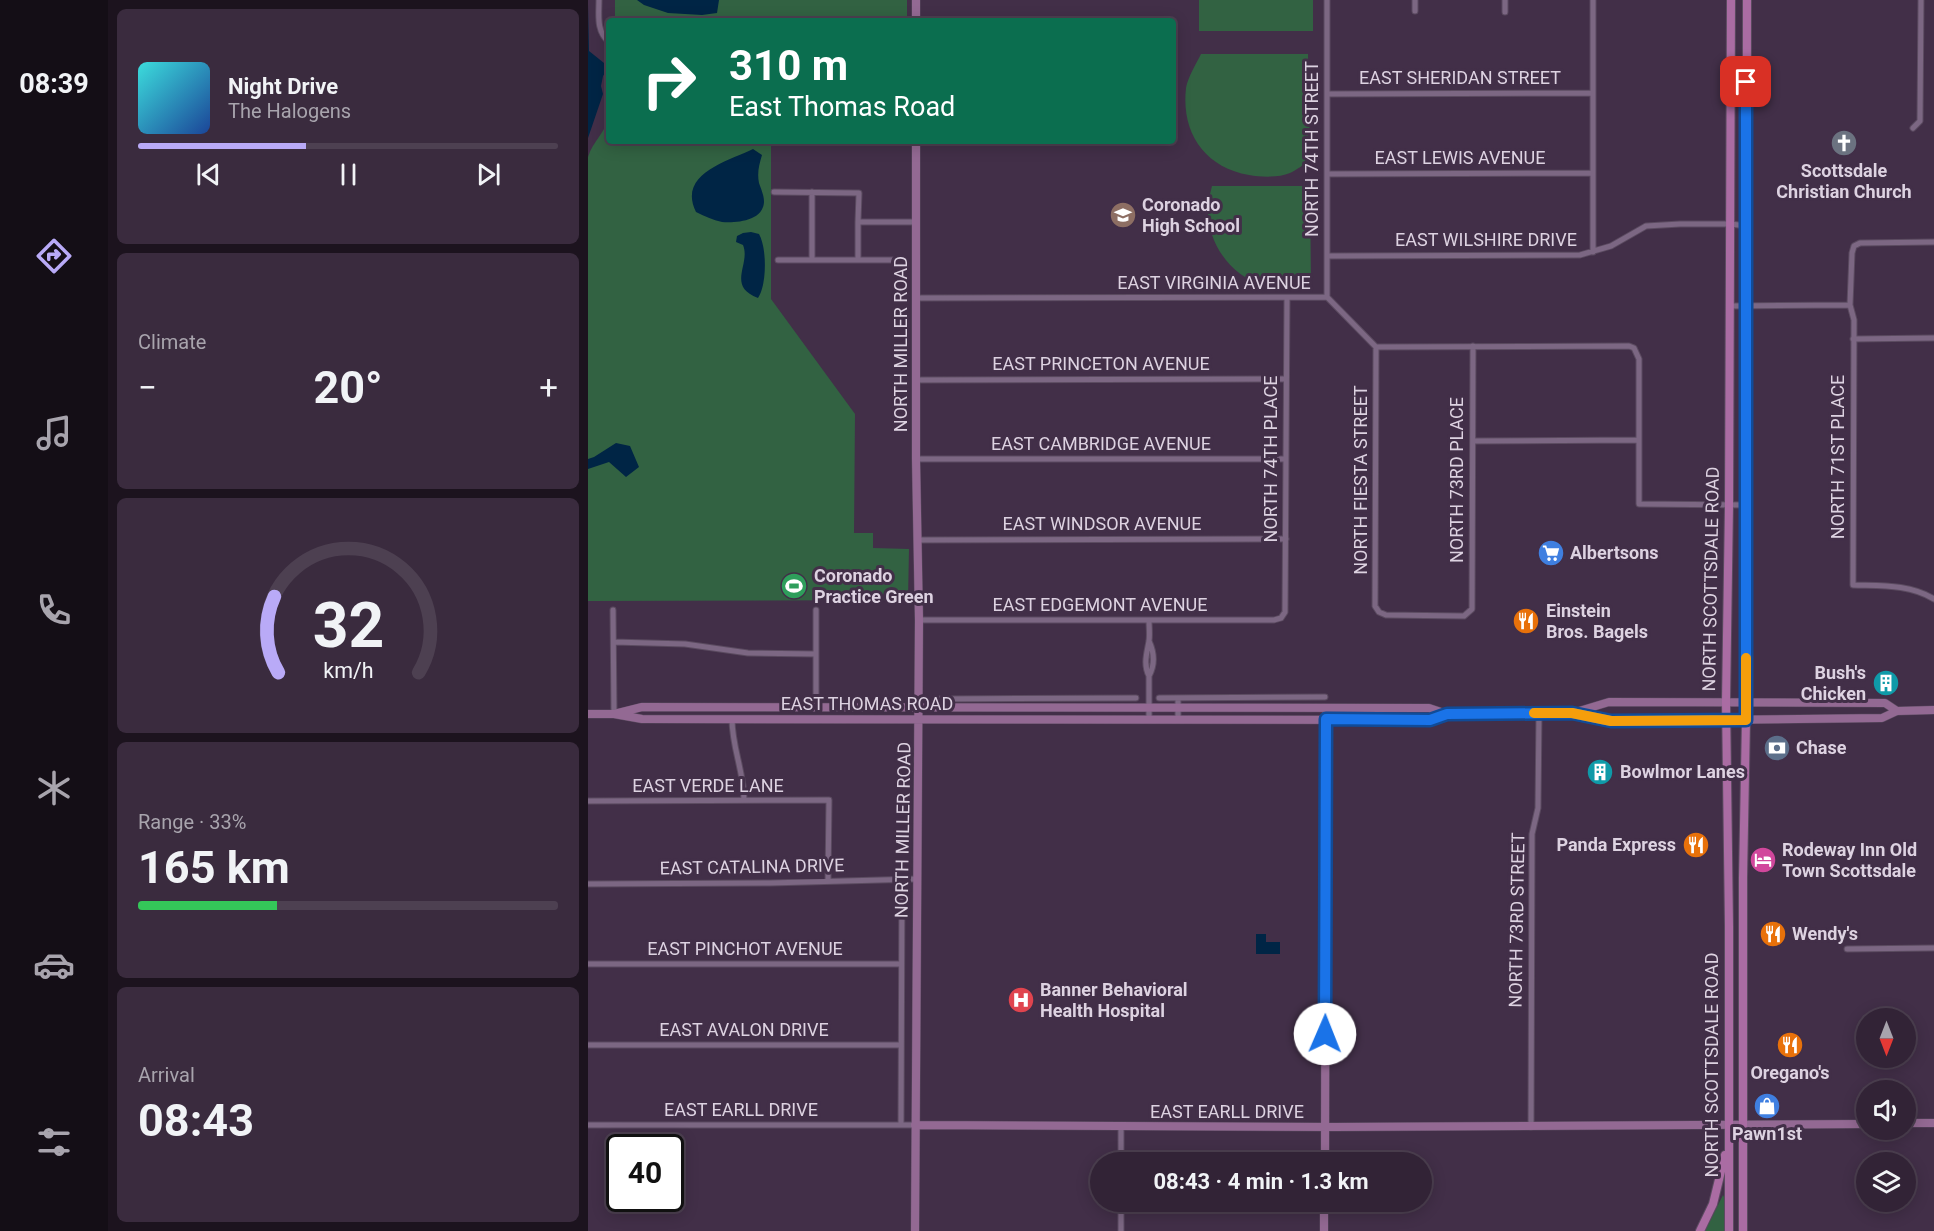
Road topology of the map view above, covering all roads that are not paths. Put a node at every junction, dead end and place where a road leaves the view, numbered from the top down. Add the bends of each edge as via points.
1 (599, 0) edge
2 (916, 0) edge
3 (1327, 0) edge
4 (1415, 0) edge
5 (1505, 0) edge
6 (1593, 0) edge
7 (1731, 0) edge
8 (1747, 0) edge
9 (1921, 0) edge
10 (1415, 11) dead end
11 (1505, 12) dead end
12 (916, 18) edge
13 (606, 38) edge
14 (1592, 93) junction
15 (1328, 94) junction
16 (1912, 128) dead end
17 (916, 144) edge
18 (1593, 173) junction
19 (1328, 174) junction
20 (774, 192) dead end
21 (812, 192) junction
22 (858, 222) junction
23 (916, 222) junction
24 (1731, 224) junction
25 (1746, 226) junction
26 (1934, 242) edge
27 (1593, 252) junction
28 (1327, 256) junction
29 (778, 260) dead end
30 (812, 260) junction
31 (858, 260) junction
32 (894, 260) dead end
33 (1327, 297) junction
34 (917, 298) junction
35 (1287, 298) junction
36 (1850, 305) junction
37 (1730, 306) junction
38 (1745, 306) junction
39 (1934, 338) edge
40 (1853, 339) junction
41 (1473, 346) junction
42 (1376, 347) junction
43 (1286, 379) junction
44 (916, 380) junction
45 (1638, 440) junction
46 (1473, 441) junction
47 (916, 459) junction
48 (1286, 459) junction
49 (1729, 505) junction
50 (1746, 505) junction
51 (1286, 539) junction
52 (918, 540) junction
53 (1728, 546) junction
54 (1745, 546) junction
55 (1934, 599) edge
56 (614, 610) dead end
57 (816, 610) dead end
58 (1469, 613) joint
59 (1281, 618) joint
60 (919, 620) junction
61 (1149, 620) junction
62 (614, 642) junction
63 (816, 654) junction
64 (1273, 697) junction
65 (1325, 697) dead end
66 (1121, 698) junction
67 (1136, 698) dead end
68 (1159, 698) dead end
69 (1178, 698) junction
70 (938, 699) dead end
71 (985, 699) junction
72 (1726, 702) junction
73 (1746, 702) junction
74 (1178, 707) junction
75 (816, 708) junction
76 (985, 708) junction
77 (1121, 708) junction
78 (1149, 708) junction
79 (1273, 708) junction
80 (1326, 708) junction
81 (919, 709) junction
82 (1934, 710) edge
83 (1897, 711) junction
84 (1539, 713) junction
85 (1572, 713) junction
86 (588, 714) edge
87 (614, 714) junction
88 (1447, 714) junction
89 (732, 719) junction
90 (919, 719) junction
91 (1121, 719) junction
92 (1149, 719) junction
93 (1178, 719) junction
94 (1326, 719) junction
95 (1727, 720) junction
96 (1746, 720) junction
97 (744, 800) junction
98 (588, 801) edge
99 (902, 879) junction
100 (917, 879) junction
101 (828, 880) junction
102 (588, 884) edge
103 (1934, 948) edge
104 (1847, 949) dead end
105 (588, 964) edge
106 (901, 964) junction
107 (588, 1044) edge
108 (900, 1045) junction
109 (1934, 1123) edge
110 (1856, 1124) edge
111 (1916, 1124) edge
112 (588, 1125) edge
113 (901, 1125) junction
114 (915, 1125) junction
115 (1728, 1126) junction
116 (1743, 1126) junction
117 (1121, 1127) junction
118 (1325, 1127) junction
119 (1531, 1127) junction
120 (1728, 1139) junction
121 (1121, 1152) edge
122 (1325, 1152) edge
123 (1121, 1212) edge
124 (1324, 1212) edge
125 (915, 1231) edge
126 (1121, 1231) edge
127 (1324, 1231) edge
128 (1700, 1231) edge
129 (1729, 1231) edge
130 (1743, 1231) edge

1 - 13 street via 600,30
2 - 12 street
3 - 15 street, NORTH 74TH STREET
4 - 10 street
5 - 11 street
6 - 14 street
7 - 24 main road, NORTH SCOTTSDALE ROAD
8 - 25 main road, NORTH SCOTTSDALE ROAD
9 - 16 street via 1920,121
14 - 15 street, EAST SHERIDAN STREET
14 - 18 street
15 - 19 street, NORTH 74TH STREET
17 - 23 street, NORTH MILLER ROAD
18 - 19 street, EAST LEWIS AVENUE
18 - 27 street
19 - 28 street, NORTH 74TH STREET
20 - 21 street
21 - 22 street via 859,193
21 - 30 street
22 - 23 street
22 - 31 street
23 - 34 street, NORTH MILLER ROAD
24 - 25 street, EAST WILSHIRE DRIVE
24 - 27 street, EAST WILSHIRE DRIVE via 1646,226
24 - 37 main road, NORTH SCOTTSDALE ROAD
25 - 38 main road, NORTH SCOTTSDALE ROAD
26 - 36 street, NORTH 71ST PLACE via 1854,246
27 - 28 street, EAST WILSHIRE DRIVE
28 - 33 street, NORTH 74TH STREET
29 - 30 street
30 - 31 street
31 - 32 street
33 - 35 street, EAST VIRGINIA AVENUE
33 - 42 street, EAST VIRGINIA AVENUE
34 - 35 street, EAST VIRGINIA AVENUE
34 - 44 street, NORTH MILLER ROAD
35 - 43 street, NORTH 74TH PLACE
36 - 38 street
36 - 40 street, NORTH 71ST PLACE
37 - 38 street
37 - 49 main road, NORTH SCOTTSDALE ROAD
38 - 50 main road, NORTH SCOTTSDALE ROAD
39 - 40 street
40 - 55 street, NORTH 71ST PLACE via 1853,585 1908,588
41 - 42 street
41 - 45 street via 1634,348 1639,359
41 - 46 street, NORTH 73RD PLACE
42 - 58 street, NORTH FIESTA STREET via 1376,606 1386,615
43 - 44 street, EAST PRINCETON AVENUE
43 - 48 street, NORTH 74TH PLACE
44 - 47 street, NORTH MILLER ROAD
45 - 46 street
45 - 49 street via 1640,504
46 - 58 street, NORTH 73RD PLACE
47 - 48 street, EAST CAMBRIDGE AVENUE
47 - 52 street, NORTH MILLER ROAD
48 - 51 street, NORTH 74TH PLACE
49 - 50 street
49 - 53 main road, NORTH SCOTTSDALE ROAD
50 - 54 main road, NORTH SCOTTSDALE ROAD
51 - 52 street, EAST WINDSOR AVENUE
51 - 59 street, NORTH 74TH PLACE via 1285,612
52 - 60 street, NORTH MILLER ROAD
53 - 54 main road
53 - 72 main road, NORTH SCOTTSDALE ROAD
54 - 73 main road, NORTH SCOTTSDALE ROAD
56 - 62 street
57 - 63 street
59 - 61 street, EAST EDGEMONT AVENUE
60 - 61 street, EAST EDGEMONT AVENUE
60 - 81 street, NORTH MILLER ROAD
61 - 78 street
62 - 63 street via 685,644 748,653
62 - 87 street
63 - 75 street
64 - 65 street
64 - 69 street
64 - 79 street
66 - 67 street, EAST THOMAS ROAD
66 - 71 street, EAST THOMAS ROAD
66 - 77 street
68 - 69 street
69 - 74 street
70 - 71 street, EAST THOMAS ROAD
71 - 76 street
72 - 73 street, EAST THOMAS ROAD
72 - 85 street, EAST THOMAS ROAD via 1610,702
72 - 95 main road, NORTH SCOTTSDALE ROAD
73 - 83 street, EAST THOMAS ROAD via 1885,703
73 - 96 main road, NORTH SCOTTSDALE ROAD
74 - 78 street, EAST THOMAS ROAD
74 - 79 street, EAST THOMAS ROAD
74 - 93 street
75 - 81 street, EAST THOMAS ROAD
75 - 87 street, EAST THOMAS ROAD via 642,707
76 - 77 street, EAST THOMAS ROAD
76 - 81 street, EAST THOMAS ROAD
77 - 78 street, EAST THOMAS ROAD
77 - 91 street
78 - 92 street
79 - 80 street, EAST THOMAS ROAD
80 - 88 street, EAST THOMAS ROAD via 1430,708
80 - 94 street
81 - 90 street, NORTH MILLER ROAD
82 - 83 street, EAST THOMAS ROAD
83 - 96 street, EAST THOMAS ROAD via 1882,718
84 - 85 street, EAST THOMAS ROAD
84 - 88 street, EAST THOMAS ROAD
84 - 119 street, NORTH 73RD STREET via 1538,808 1532,834
85 - 95 street, EAST THOMAS ROAD via 1611,721
86 - 87 street, EAST THOMAS ROAD
87 - 89 street, EAST THOMAS ROAD via 642,719
88 - 94 street, EAST THOMAS ROAD via 1430,720
89 - 90 street, EAST THOMAS ROAD
89 - 97 street
90 - 91 street, EAST THOMAS ROAD
90 - 100 street, NORTH MILLER ROAD
91 - 92 street, EAST THOMAS ROAD
92 - 93 street, EAST THOMAS ROAD
93 - 94 street, EAST THOMAS ROAD
94 - 118 street
95 - 96 street, EAST THOMAS ROAD
95 - 115 main road, NORTH SCOTTSDALE ROAD
96 - 116 main road, NORTH SCOTTSDALE ROAD
97 - 98 street, EAST VERDE LANE
97 - 101 street, EAST VERDE LANE via 829,800
99 - 100 street, EAST CATALINA DRIVE
99 - 101 street, EAST CATALINA DRIVE
99 - 106 street, NORTH MILLER ROAD
100 - 114 street, NORTH MILLER ROAD
101 - 102 street, EAST CATALINA DRIVE
103 - 104 street
105 - 106 street, EAST PINCHOT AVENUE
106 - 108 street, NORTH MILLER ROAD
107 - 108 street, EAST AVALON DRIVE
108 - 113 street, NORTH MILLER ROAD
109 - 111 street
110 - 116 street, EAST EARLL DRIVE
112 - 113 street, EAST EARLL DRIVE
113 - 114 street, EAST EARLL DRIVE
114 - 117 street, EAST EARLL DRIVE
114 - 125 street, NORTH MILLER ROAD
115 - 116 street, EAST EARLL DRIVE
115 - 119 street, EAST EARLL DRIVE
115 - 120 main road, NORTH SCOTTSDALE ROAD
116 - 130 main road, NORTH SCOTTSDALE ROAD
117 - 118 street, EAST EARLL DRIVE
117 - 121 street
118 - 119 street, EAST EARLL DRIVE
118 - 122 street
120 - 128 main road via 1717,1194
120 - 129 main road, NORTH SCOTTSDALE ROAD
123 - 126 street
124 - 127 street

